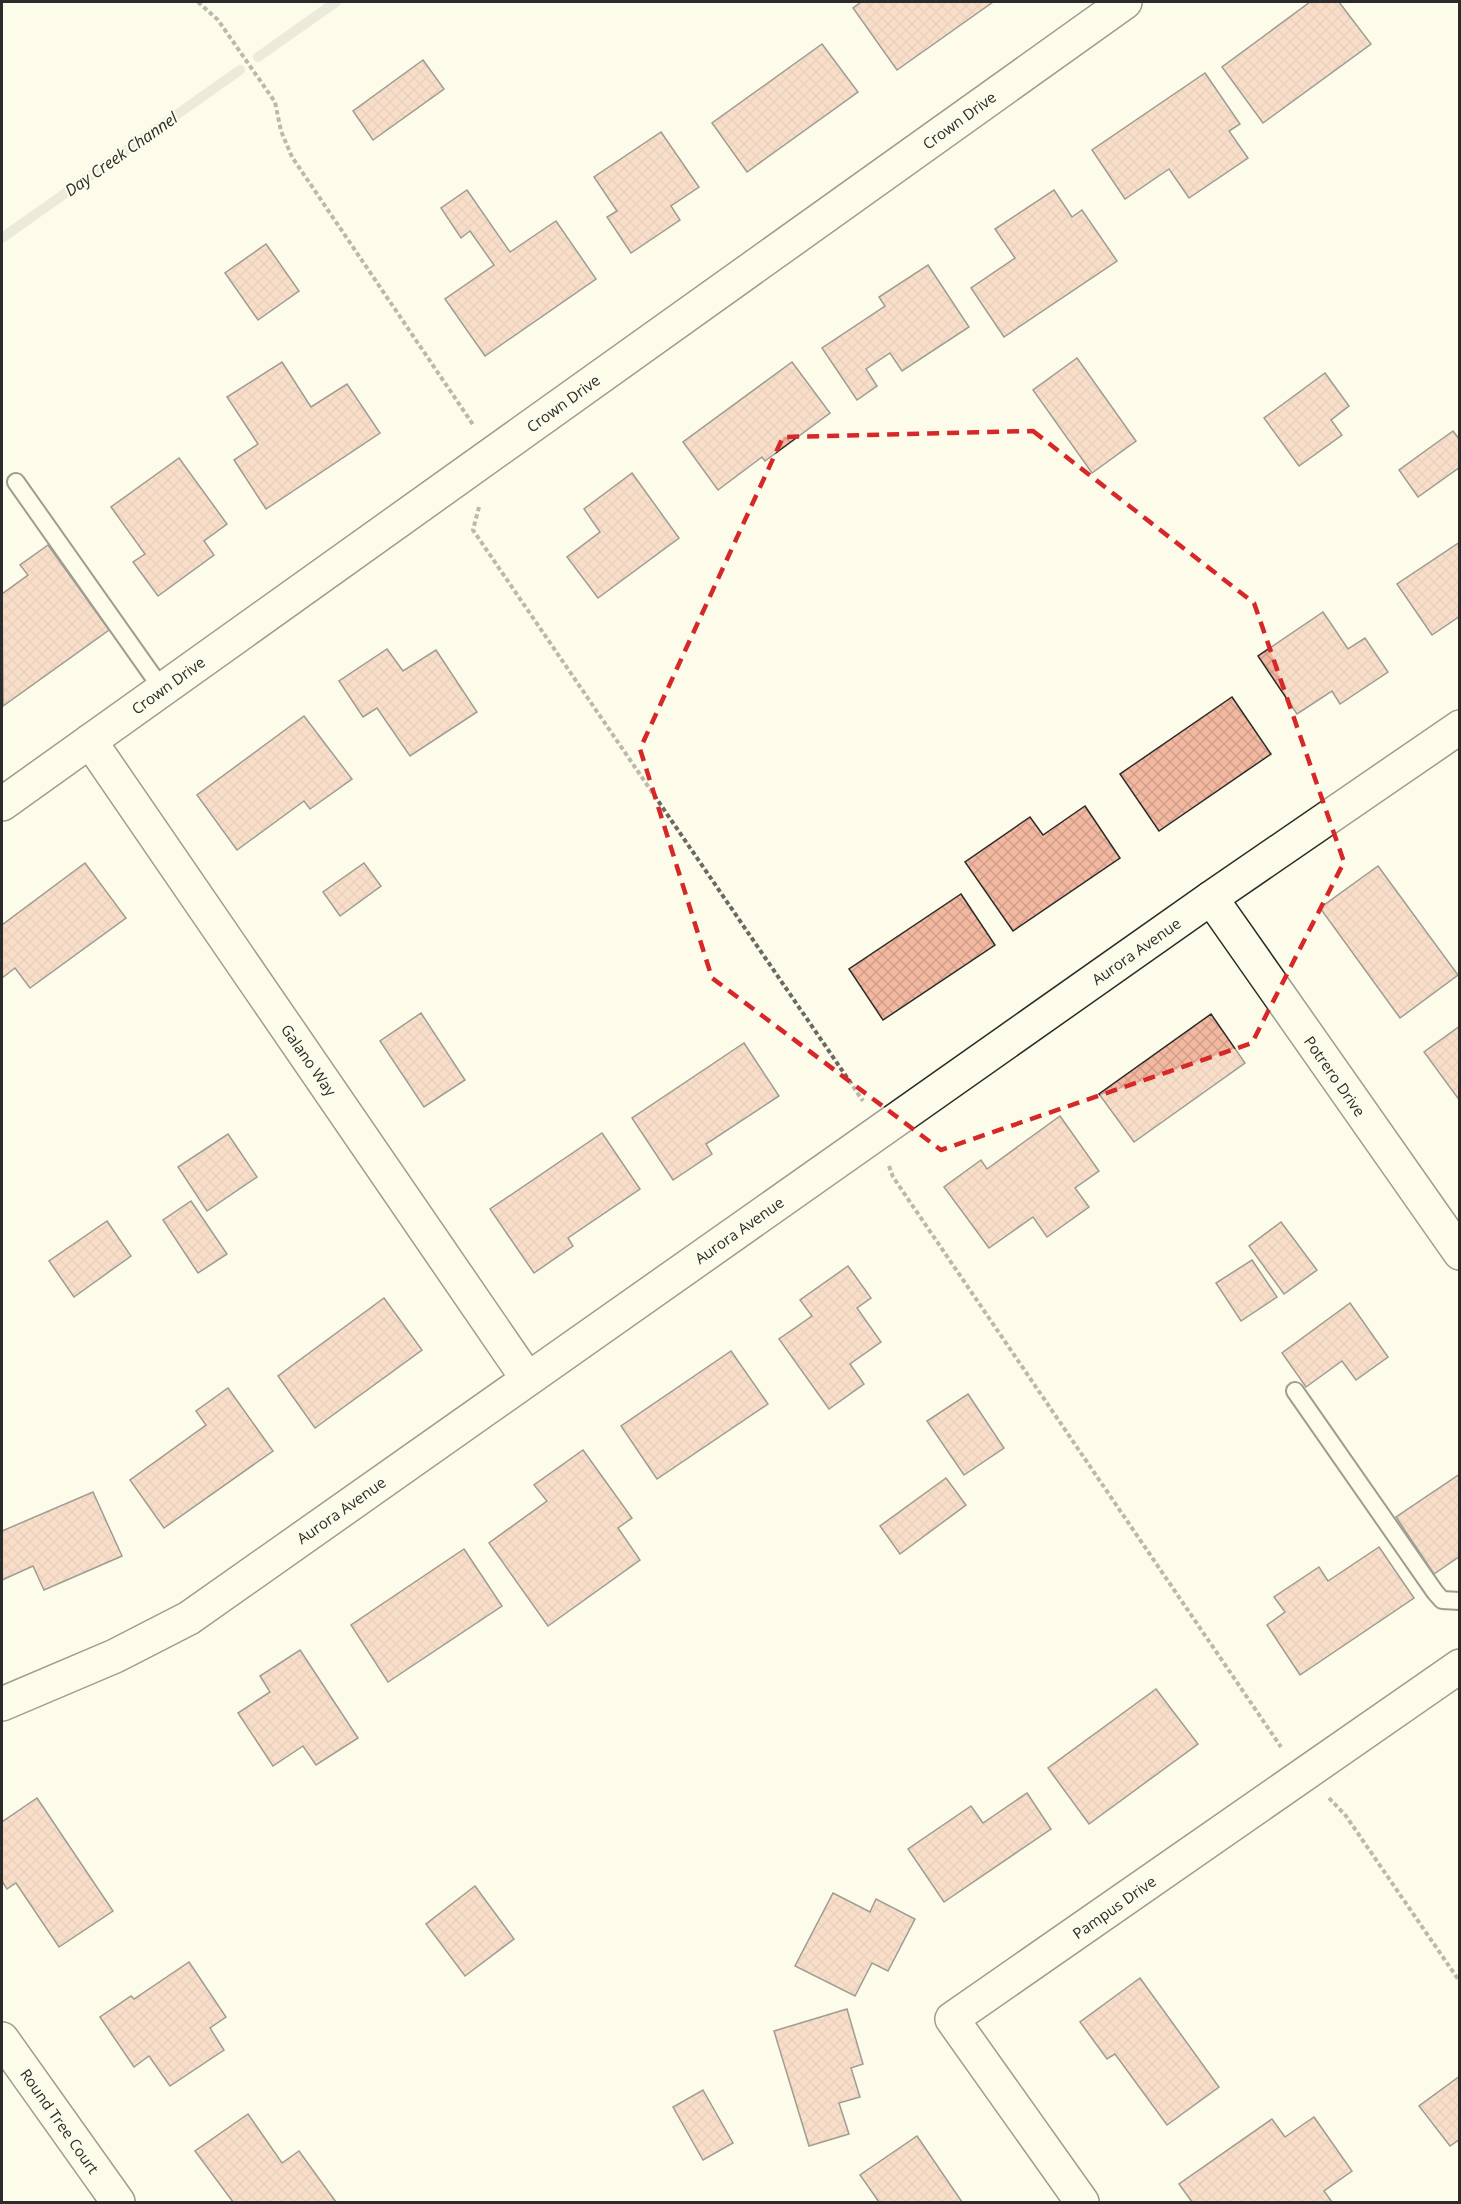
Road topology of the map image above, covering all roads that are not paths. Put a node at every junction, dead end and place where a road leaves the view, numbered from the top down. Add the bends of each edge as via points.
1 (1125, 2) edge
2 (16, 482) dead end
3 (162, 690) junction
4 (1460, 727) edge
5 (90, 741) junction
6 (2, 804) edge
7 (1211, 898) junction
8 (1460, 1253) edge
9 (527, 1378) junction
10 (1295, 1391) dead end
11 (1460, 1601) edge
12 (1460, 1666) edge
13 (2, 1704) edge
14 (2, 2038) edge
15 (118, 2202) edge
16 (1082, 2202) edge

1 - 3 street, Crown Drive
2 - 3 lane
3 - 5 street, Crown Drive
4 - 7 street, Aurora Avenue
5 - 6 street, Crown Drive
5 - 9 street, Galano Way
7 - 8 street, Potrero Drive
7 - 9 street, Aurora Avenue
9 - 13 street, Aurora Avenue via 189,1618 115,1656
10 - 11 lane via 1435,1592 1442,1600
12 - 16 street, Pampus Drive via 952,2019
14 - 15 street, Round Tree Court

